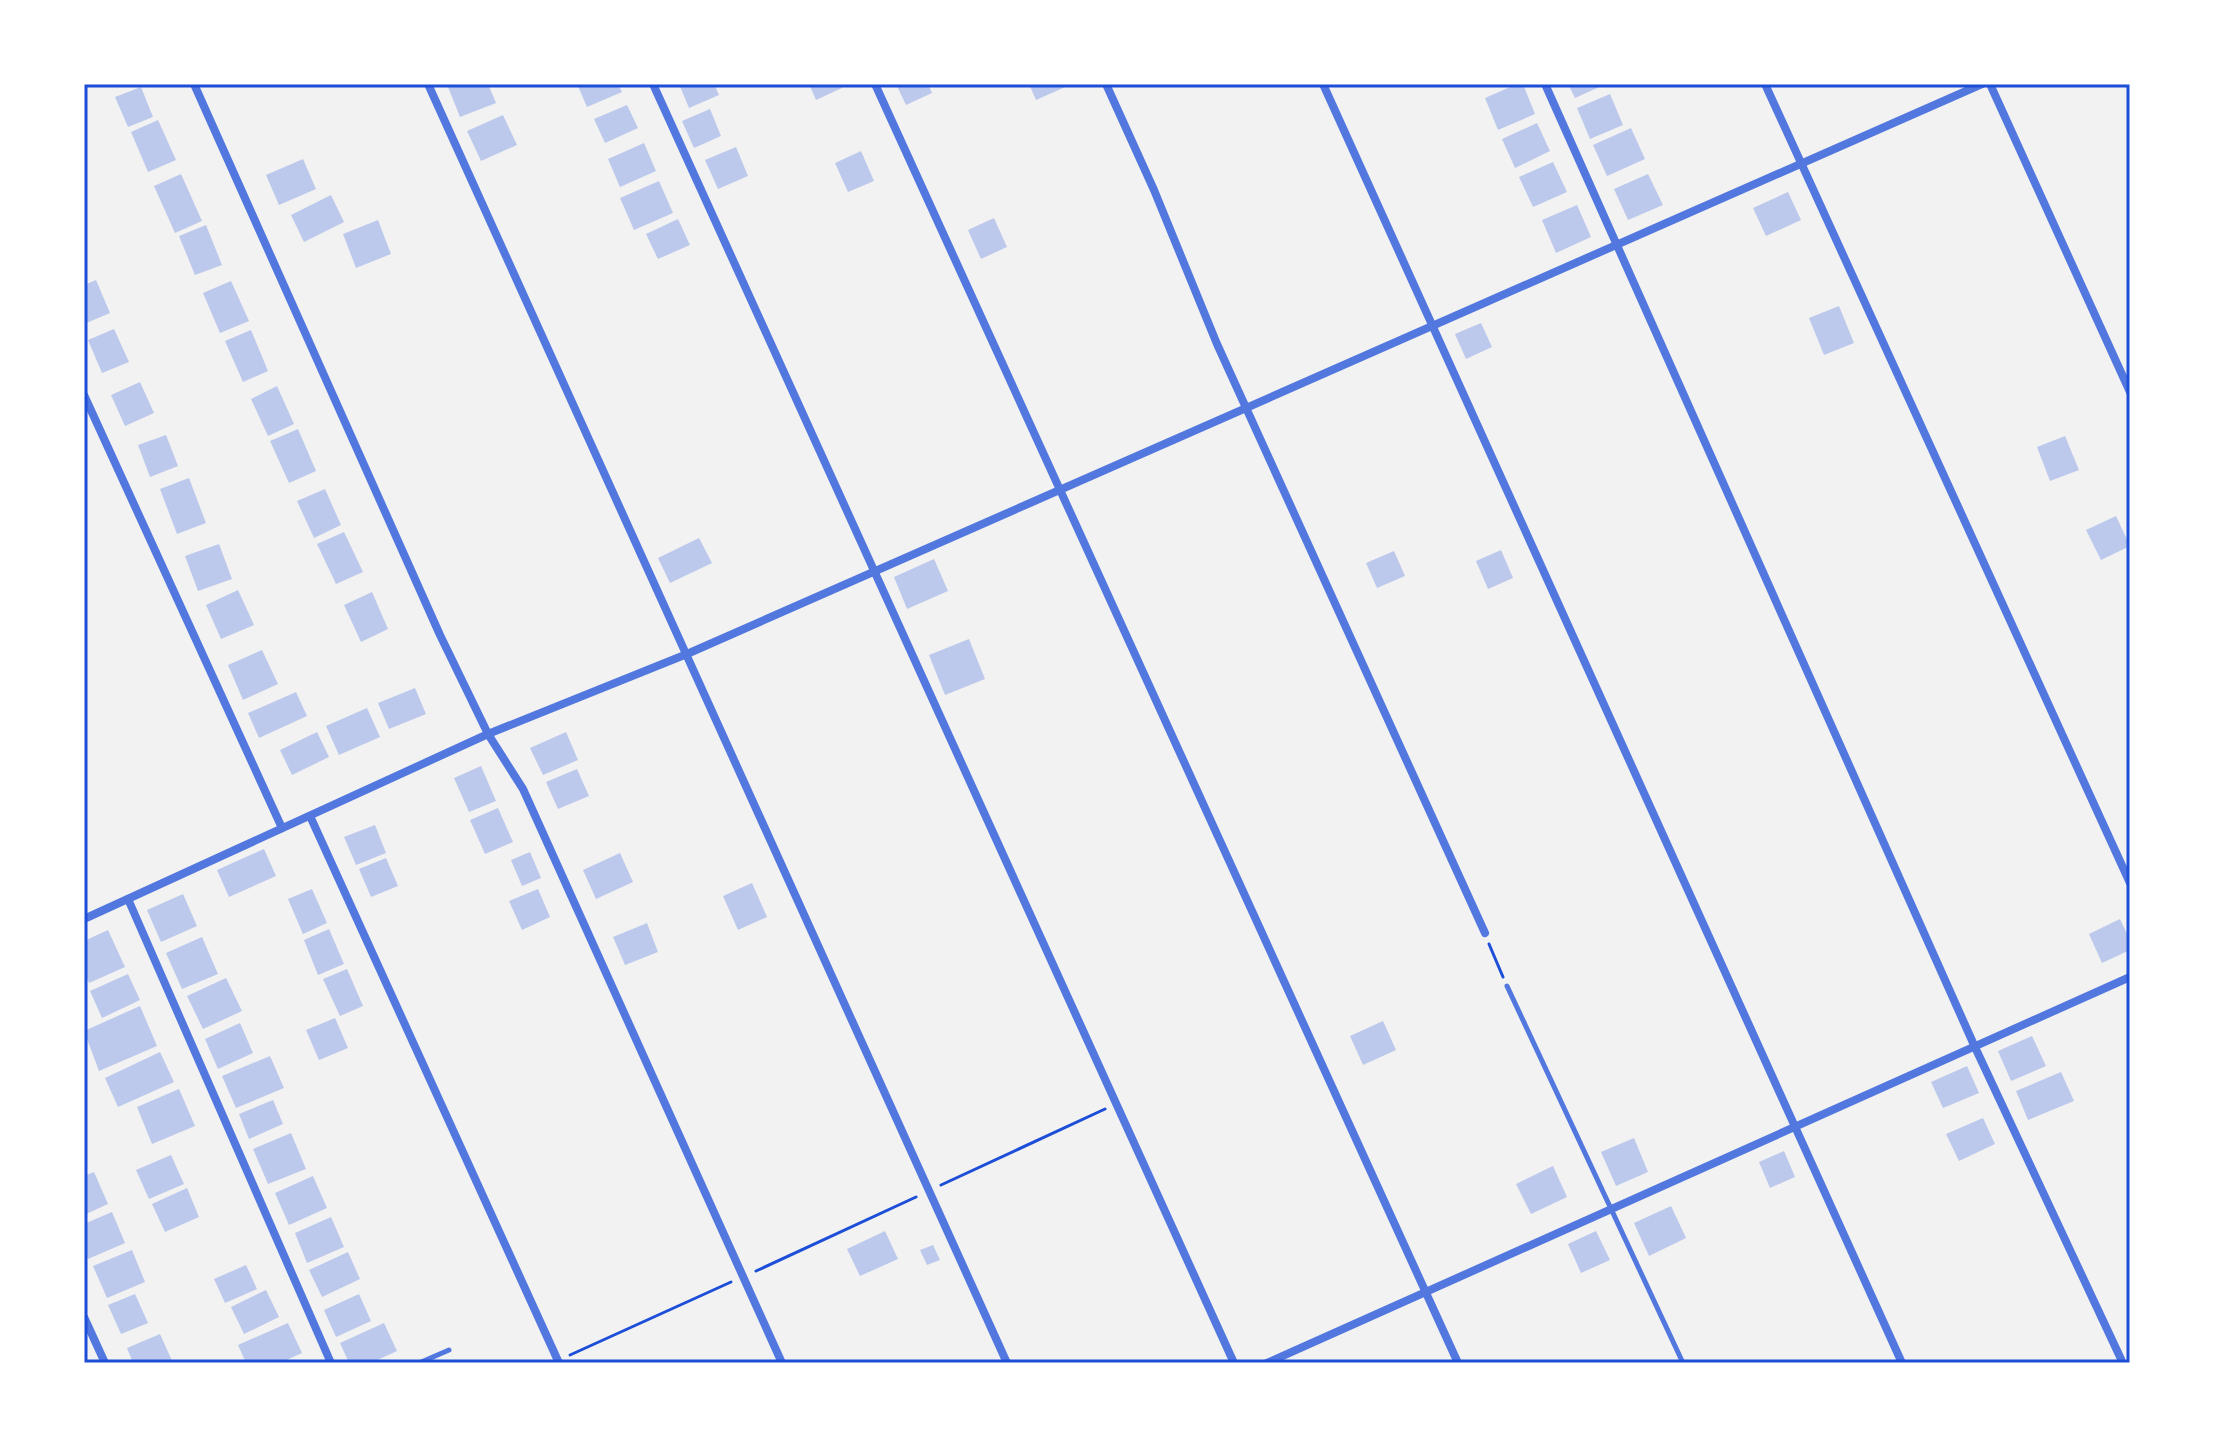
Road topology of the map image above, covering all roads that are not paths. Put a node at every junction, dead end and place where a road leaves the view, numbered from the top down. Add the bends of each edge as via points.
1 (194, 84) edge
2 (428, 84) edge
3 (653, 84) edge
4 (875, 84) edge
5 (1106, 84) edge
6 (1323, 84) edge
7 (1545, 84) edge
8 (1765, 84) edge
9 (1982, 84) edge
10 (1990, 84) edge
11 (1800, 163) junction
12 (1617, 243) junction
13 (1431, 328) junction
14 (2130, 392) edge
15 (84, 395) edge
16 (1246, 408) junction
17 (1057, 490) junction
18 (871, 570) junction
19 (687, 654) junction
20 (488, 734) junction
21 (310, 816) junction
22 (282, 828) junction
23 (2130, 883) edge
24 (128, 899) junction
25 (84, 919) edge
26 (1485, 933) road end
27 (2130, 977) edge
28 (1507, 986) road end
29 (1974, 1045) junction
30 (1796, 1125) junction
31 (1609, 1211) junction
32 (1425, 1293) junction
33 (84, 1317) edge
34 (449, 1350) dead end
35 (2121, 1359) dead end
36 (558, 1362) edge
37 (105, 1363) edge
38 (331, 1363) edge
39 (419, 1363) edge
40 (782, 1363) edge
41 (1007, 1363) edge
42 (1234, 1363) edge
43 (1267, 1363) edge
44 (1458, 1363) edge
45 (1683, 1363) edge
46 (1902, 1363) edge

1 - 20 street
2 - 19 street
3 - 18 street
4 - 17 street
5 - 16 street
6 - 13 street
7 - 12 street
8 - 11 street
9 - 11 street
10 - 14 street
11 - 12 street
11 - 23 street
12 - 13 street
12 - 29 street
13 - 16 street
13 - 30 street
15 - 22 street
16 - 17 street
16 - 26 street
17 - 18 street
17 - 32 street
18 - 19 street
18 - 42 street
19 - 20 street
19 - 41 street
20 - 21 street
20 - 40 street via 523,789
21 - 22 street
21 - 36 street
22 - 24 street
24 - 25 street
24 - 38 street
27 - 29 street
28 - 31 lane
29 - 30 street
29 - 35 street
30 - 31 street
30 - 46 street
31 - 32 street
31 - 45 lane
32 - 43 street
32 - 44 street
33 - 37 street
34 - 39 lane

